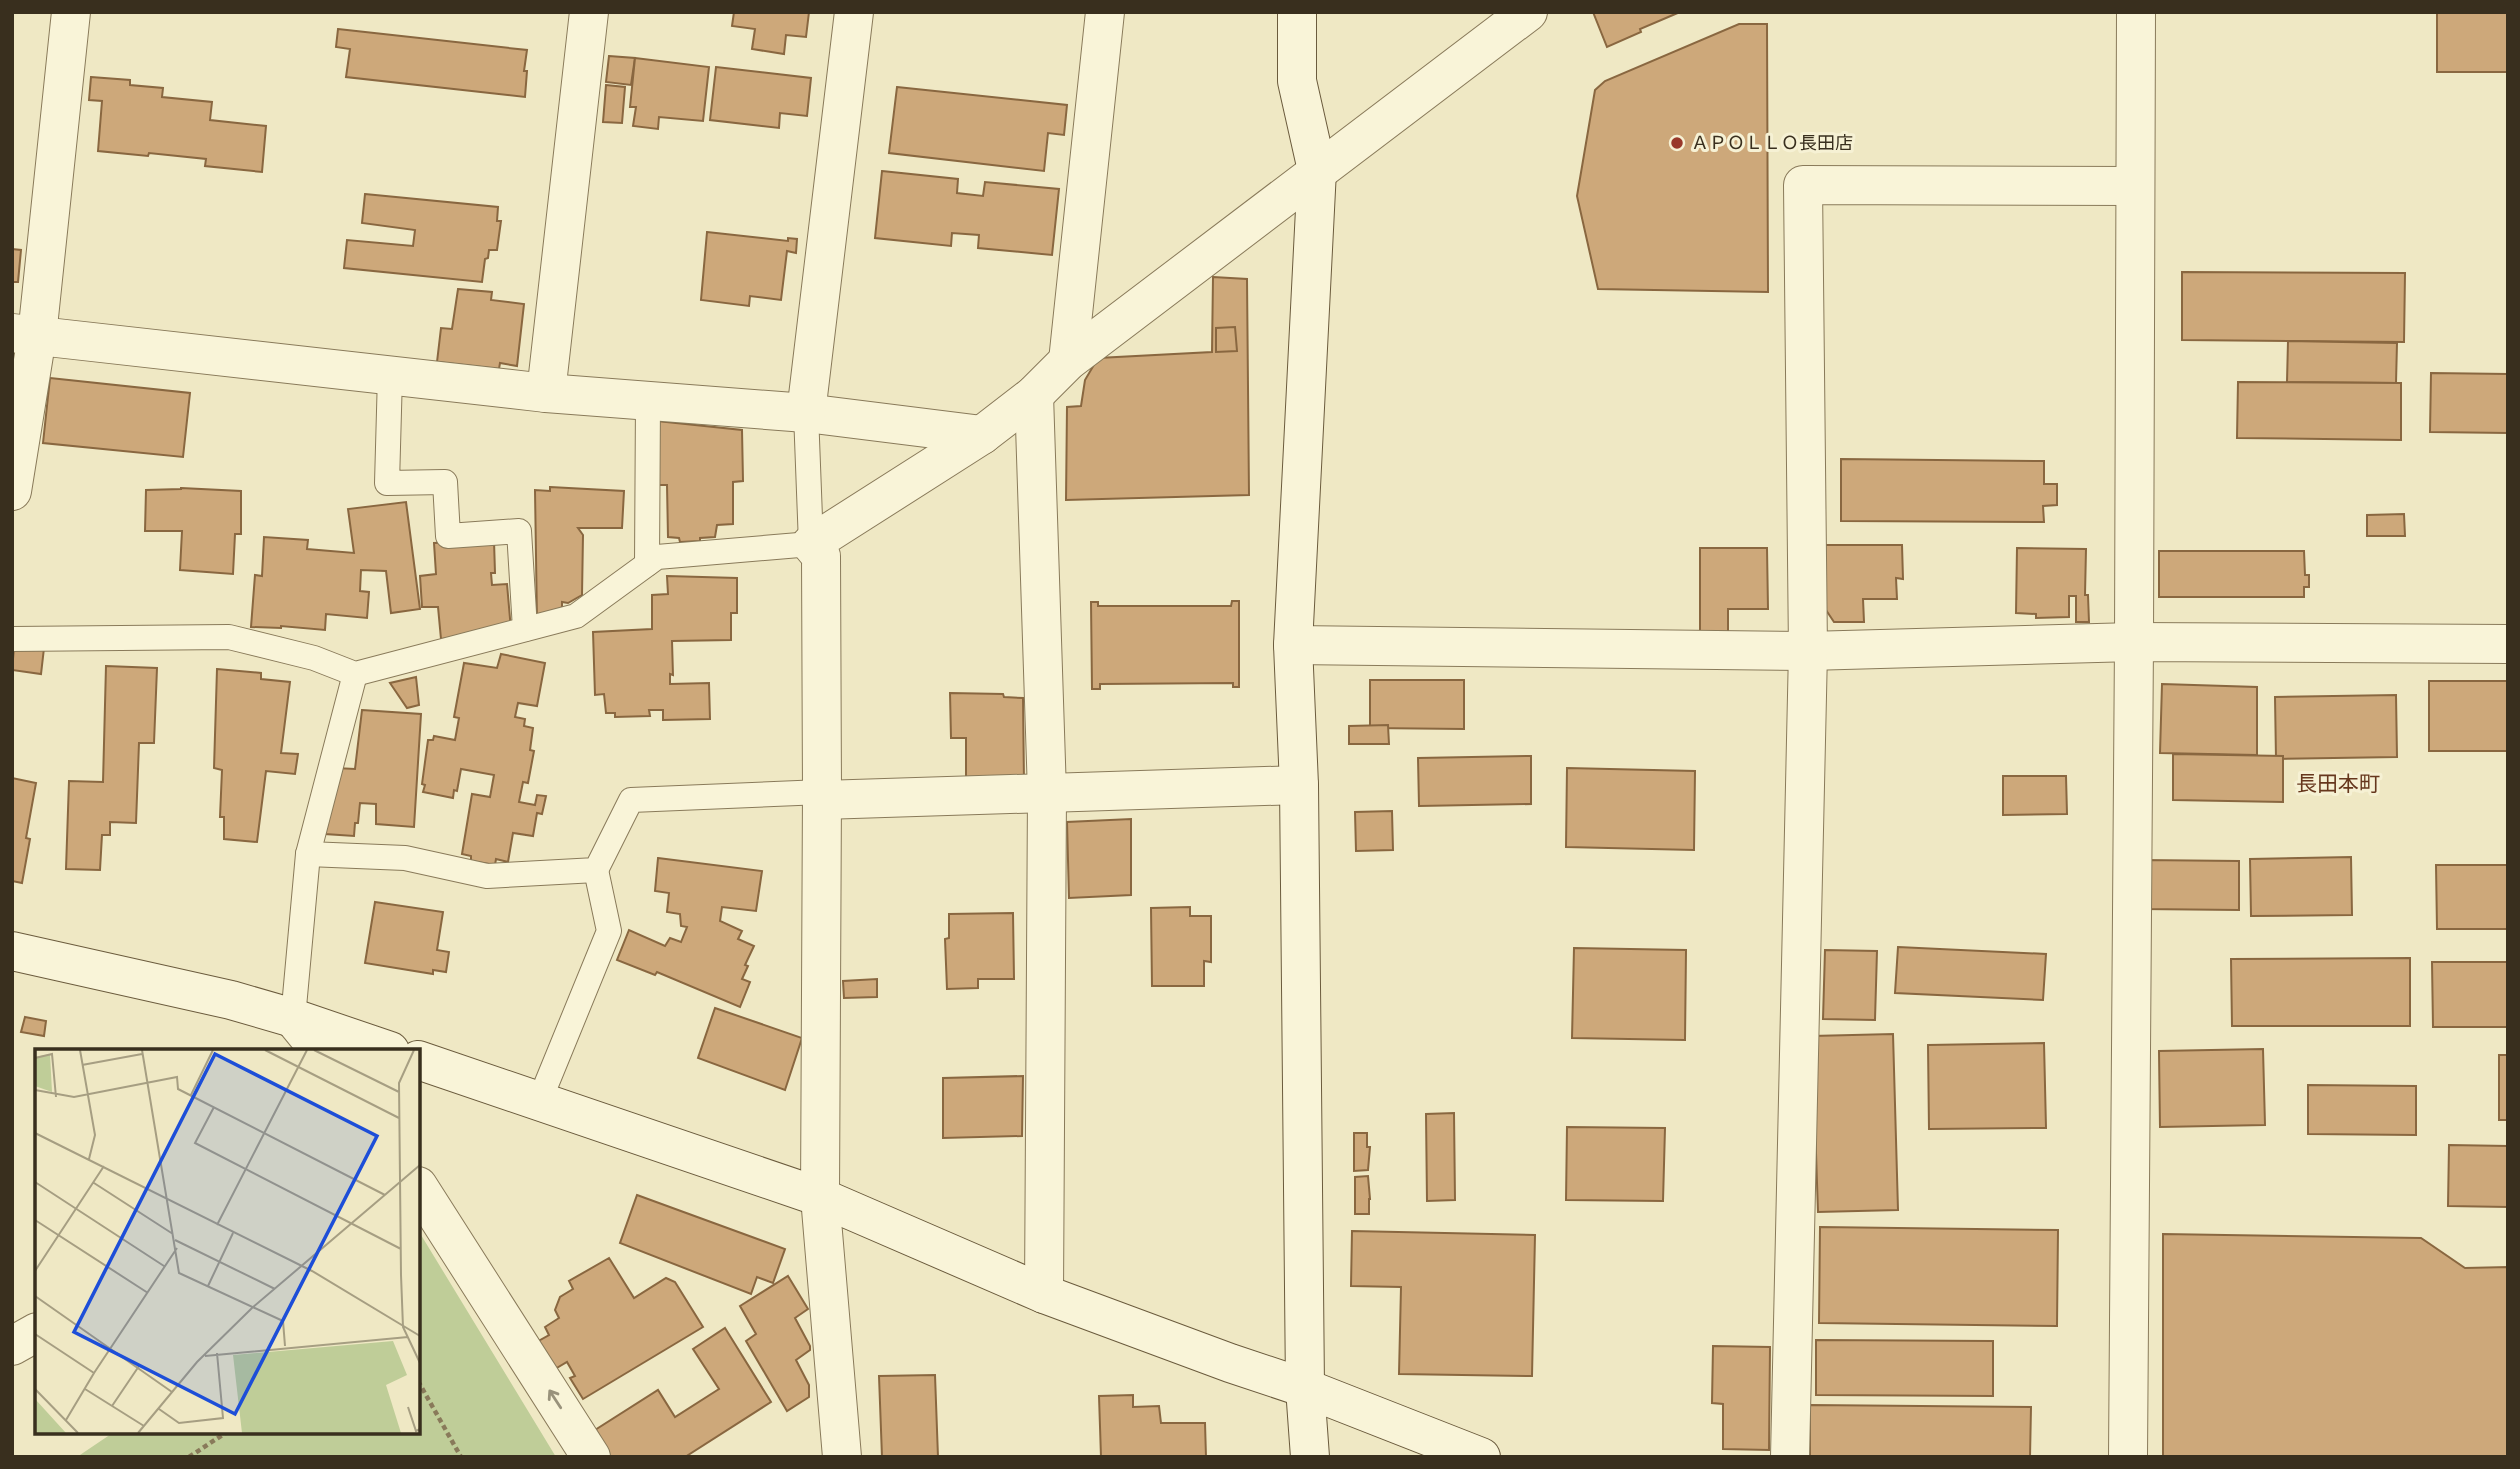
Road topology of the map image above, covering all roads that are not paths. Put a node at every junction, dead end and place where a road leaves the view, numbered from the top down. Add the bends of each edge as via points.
1 (71, 12) edge
2 (589, 12) edge
3 (854, 12) edge
4 (1105, 12) edge
5 (1297, 12) edge
6 (1528, 12) edge
7 (2136, 12) edge
8 (1317, 170) junction
9 (2135, 186) junction
10 (25, 334) edge
11 (1068, 361) junction
12 (390, 375) junction
13 (546, 393) junction
14 (1034, 395) junction
15 (648, 401) junction
16 (806, 413) junction
17 (982, 435) junction
18 (12, 491) edge
19 (811, 544) junction
20 (647, 565) junction
21 (525, 629) junction
22 (12, 639) edge
23 (2134, 642) junction
24 (2508, 643) edge
25 (1293, 645) junction
26 (1808, 651) junction
27 (355, 674) junction
28 (1299, 785) junction
29 (1047, 793) junction
30 (822, 796) junction
31 (308, 854) junction
32 (596, 870) junction
33 (12, 951) edge
34 (293, 1018) junction
35 (318, 1049) edge
36 (384, 1049) edge
37 (420, 1061) edge
38 (539, 1101) junction
39 (420, 1189) edge
40 (820, 1197) junction
41 (1044, 1294) junction
42 (35, 1333) edge
43 (12, 1346) edge
44 (1306, 1388) junction
45 (592, 1457) edge
46 (842, 1457) edge
47 (1310, 1457) edge
48 (1481, 1457) edge
49 (1790, 1457) edge
50 (2128, 1457) edge

1 - 10 street
2 - 13 street
3 - 16 street
4 - 11 street
5 - 8 street via 1297,81
6 - 8 street
7 - 9 street
8 - 11 street via 1272,209
8 - 25 street
9 - 23 street
9 - 26 street via 1803,185
10 - 12 street
10 - 18 street
11 - 14 street
12 - 13 street
12 - 21 lane via 387,483 445,482 448,536 519,531
13 - 15 street
14 - 17 street
14 - 29 street
15 - 16 street
15 - 20 lane
16 - 17 street
16 - 19 lane
17 - 19 street
19 - 20 lane via 657,557
19 - 30 street via 821,556
20 - 21 lane via 576,616
21 - 27 lane
22 - 27 lane via 229,637 314,658
23 - 24 street
23 - 26 street
23 - 50 street
25 - 26 street
25 - 28 street
26 - 49 street
27 - 31 lane
28 - 29 street
28 - 44 street
29 - 30 street
29 - 41 street
30 - 32 lane via 631,800
30 - 40 street
31 - 32 lane via 405,858 487,876
31 - 34 lane
32 - 38 lane via 609,931
33 - 34 street
34 - 35 street
34 - 36 street
37 - 38 street
38 - 40 street
45 -> 39 street
40 - 41 street
40 - 46 street
41 - 44 street
42 - 43 street
44 - 47 street
44 - 48 street

